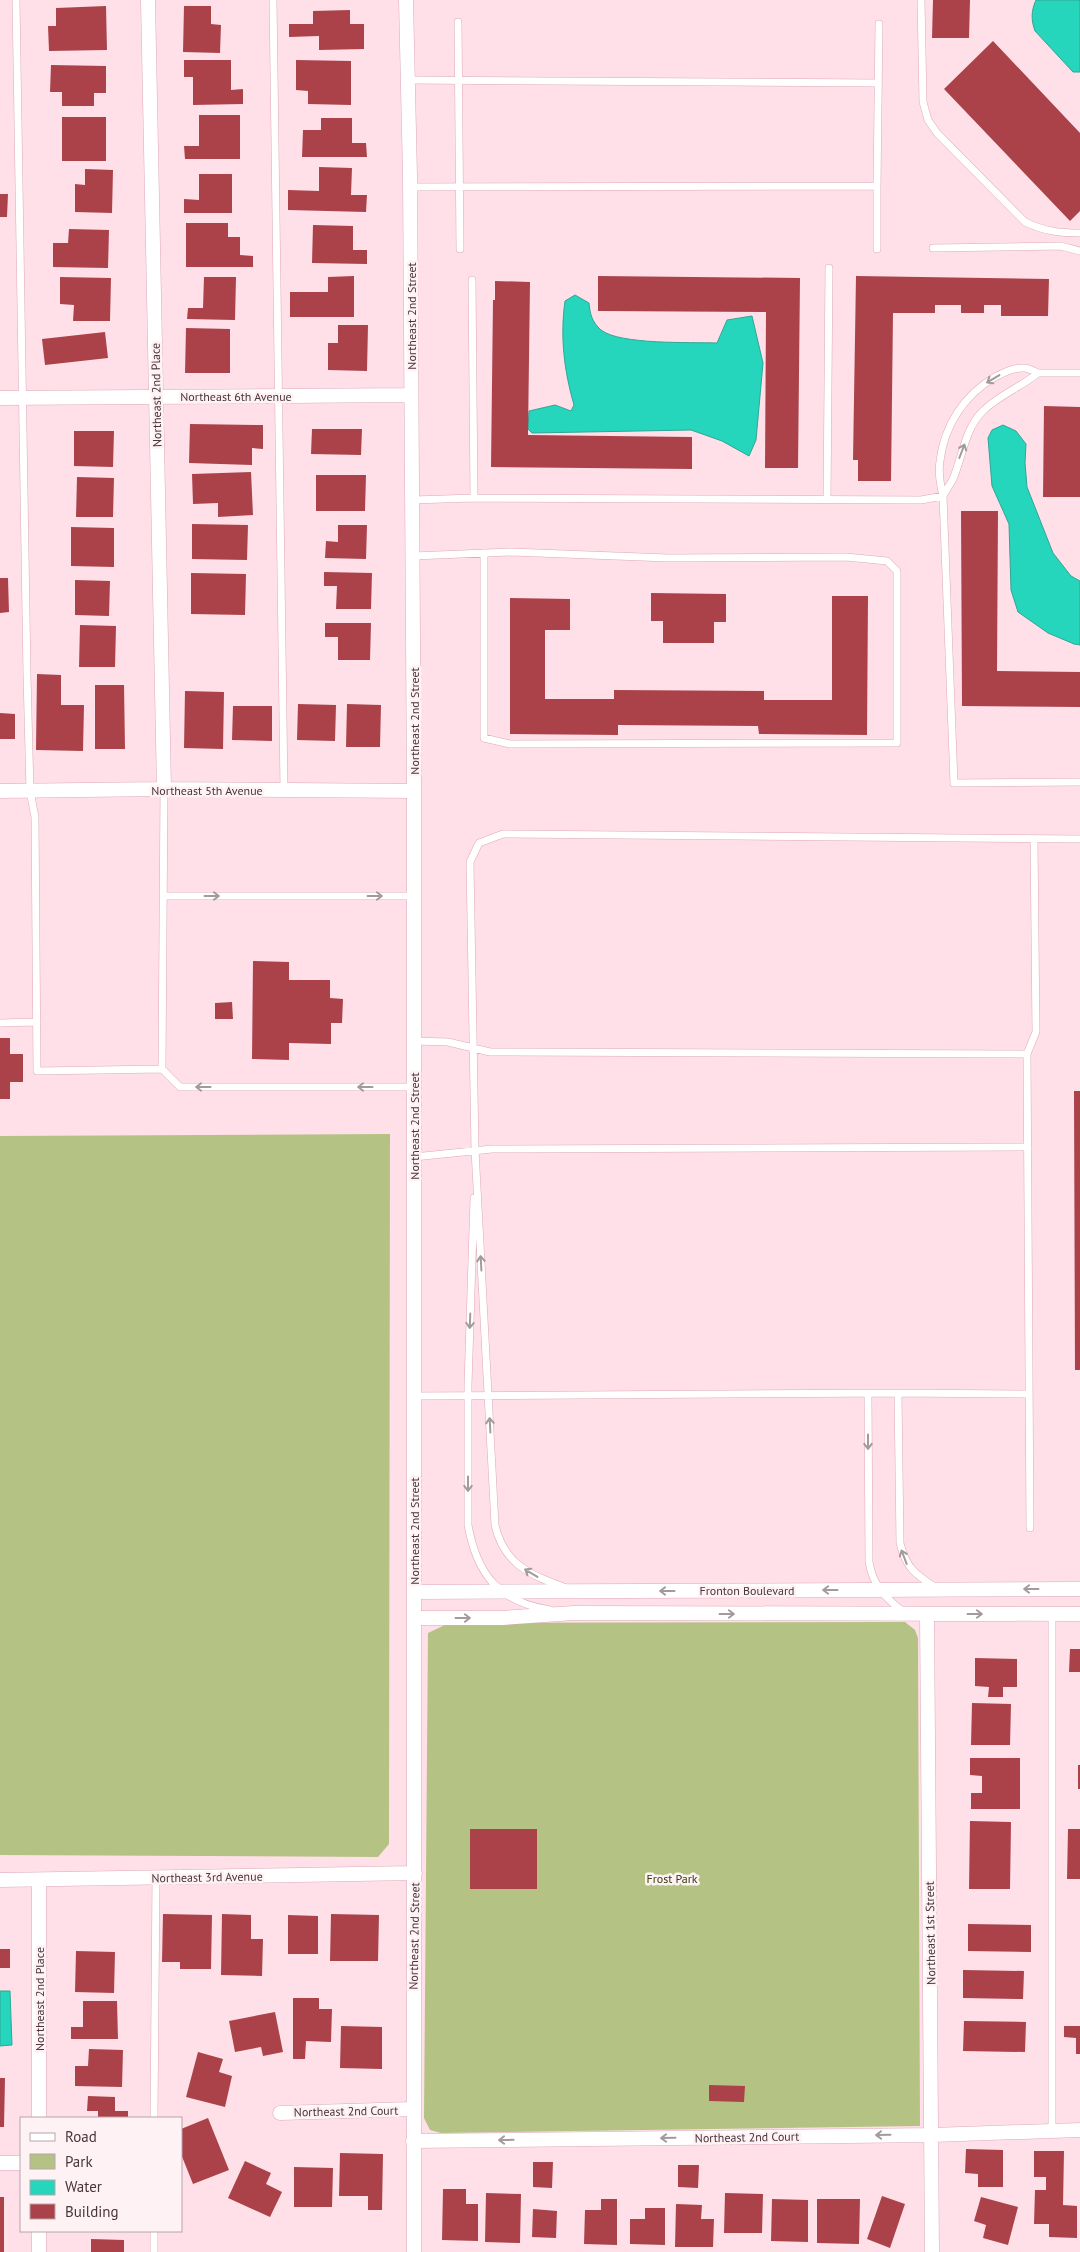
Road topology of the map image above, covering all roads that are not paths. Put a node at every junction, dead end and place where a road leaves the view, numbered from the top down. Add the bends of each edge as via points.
1 (16, 0) edge
2 (148, 0) edge
3 (273, 0) edge
4 (406, 0) edge
5 (921, 0) edge
6 (458, 22) dead end
7 (879, 24) dead end
8 (407, 80) junction
9 (458, 80) junction
10 (878, 83) junction
11 (877, 186) junction
12 (410, 187) junction
13 (459, 187) junction
14 (1080, 233) edge
15 (933, 248) dead end
16 (460, 249) dead end
17 (877, 250) dead end
18 (1080, 251) edge
19 (829, 268) dead end
20 (472, 280) dead end
21 (1038, 373) junction
22 (1080, 373) edge
23 (412, 394) junction
24 (278, 396) junction
25 (156, 397) junction
26 (0, 398) edge
27 (23, 398) junction
28 (943, 496) junction
29 (474, 498) junction
30 (412, 500) junction
31 (827, 500) junction
32 (484, 553) junction
33 (413, 556) junction
34 (1080, 782) edge
35 (164, 789) junction
36 (284, 790) junction
37 (0, 791) edge
38 (30, 791) junction
39 (414, 791) junction
40 (1034, 839) junction
41 (1080, 840) edge
42 (163, 896) junction
43 (414, 896) junction
44 (37, 1022) junction
45 (0, 1023) edge
46 (414, 1041) junction
47 (473, 1047) junction
48 (1027, 1054) junction
49 (162, 1068) junction
50 (414, 1087) junction
51 (1028, 1147) junction
52 (475, 1150) junction
53 (414, 1157) junction
54 (868, 1393) junction
55 (898, 1393) junction
56 (1029, 1394) junction
57 (414, 1396) junction
58 (468, 1396) junction
59 (489, 1396) junction
60 (1030, 1528) dead end
61 (938, 1589) junction
62 (1080, 1589) edge
63 (878, 1590) junction
64 (576, 1591) junction
65 (414, 1592) junction
66 (500, 1592) junction
67 (574, 1613) junction
68 (907, 1614) junction
69 (927, 1614) junction
70 (1052, 1614) junction
71 (1080, 1614) edge
72 (414, 1618) junction
73 (415, 1873) junction
74 (156, 1878) junction
75 (0, 1880) edge
76 (39, 1880) junction
77 (413, 2109) junction
78 (280, 2113) dead end
79 (39, 2117) edge
80 (154, 2117) edge
81 (1080, 2130) edge
82 (1052, 2131) junction
83 (932, 2135) junction
84 (413, 2141) junction
85 (0, 2163) edge
86 (20, 2163) edge
87 (39, 2232) edge
88 (154, 2232) edge
89 (39, 2252) edge
90 (154, 2252) edge
91 (414, 2252) edge
92 (932, 2252) edge

1 - 27 lane
2 - 25 street, Northeast 2nd Place
3 - 24 lane
4 - 8 street, Northeast 2nd Street
5 - 14 lane via 923,102 928,120 1025,222 1041,230
6 - 9 lane
7 - 10 lane
8 - 9 lane
8 - 12 street, Northeast 2nd Street
9 - 10 lane
9 - 13 lane
10 - 11 lane
11 - 13 lane
11 - 17 lane
12 - 13 lane
12 - 23 street, Northeast 2nd Street
13 - 16 lane
15 - 18 lane via 1061,246
19 - 31 lane
20 - 29 lane
21 - 22 lane
28 -> 21 lane via 980,414 998,397 1022,386
21 -> 28 lane via 1023,367 1005,372 968,398 944,439 939,478
23 - 24 street, Northeast 6th Avenue
23 - 30 street, Northeast 2nd Street
24 - 25 street, Northeast 6th Avenue
24 - 36 lane
25 - 27 street, Northeast 6th Avenue
25 - 35 street, Northeast 2nd Place
26 - 27 street, Northeast 6th Avenue
27 - 38 lane
28 - 31 lane via 921,500
28 - 34 lane via 954,783
29 - 30 lane
29 - 31 lane
30 - 33 street, Northeast 2nd Street
32 - 32 lane via 668,558 846,556 887,561 897,571 897,743 510,744 484,738
32 - 33 lane
33 - 39 street, Northeast 2nd Street
35 - 36 street, Northeast 5th Avenue
35 - 38 street, Northeast 5th Avenue
35 - 42 lane
36 - 39 street, Northeast 5th Avenue
37 - 38 street, Northeast 5th Avenue
38 - 44 lane via 35,817
39 - 43 street, Northeast 2nd Street
40 - 41 lane
40 - 47 lane via 504,834 479,843 470,862
40 - 48 lane via 1036,1032
42 -> 43 lane
42 - 49 lane
43 - 46 street, Northeast 2nd Street
44 - 45 lane
44 - 49 lane via 38,1071
46 - 47 lane
46 - 50 street, Northeast 2nd Street
47 - 48 lane via 490,1052
47 - 52 lane
48 - 51 lane
50 -> 49 lane via 180,1087
50 - 53 street, Northeast 2nd Street
51 - 52 lane
51 - 56 lane
52 - 53 lane
52 -> 58 lane
59 -> 52 lane
53 - 57 street, Northeast 2nd Street
54 - 55 lane
54 - 59 lane
54 -> 63 lane via 868,1549 871,1573
55 - 56 lane
61 -> 55 lane via 918,1577 908,1566 900,1543
56 - 60 lane
57 - 58 lane
57 - 65 street, Northeast 2nd Street
58 - 59 lane
58 -> 66 lane via 468,1525 471,1545 485,1575
64 -> 59 lane via 534,1576 505,1552 498,1538 494,1516
62 -> 61 street, Fronton Boulevard
61 - 63 street, Fronton Boulevard
63 -> 64 street, Fronton Boulevard
63 - 68 lane
64 - 66 street, Fronton Boulevard
65 - 66 street, Fronton Boulevard
65 - 72 street, Northeast 2nd Street
66 - 67 lane via 536,1608
67 -> 68 street, Fronton Boulevard
72 -> 67 street, Fronton Boulevard via 502,1618
68 - 69 street, Fronton Boulevard
69 -> 70 street, Fronton Boulevard
69 - 83 street, Northeast 1st Street
70 - 71 street, Fronton Boulevard
70 - 82 lane
72 - 73 street, Northeast 2nd Street
73 - 74 street, Northeast 3rd Avenue
73 - 77 street, Northeast 2nd Street
74 - 76 street, Northeast 3rd Avenue
74 - 80 lane
75 - 76 street, Northeast 3rd Avenue
76 - 79 street, Northeast 2nd Place
77 - 78 street, Northeast 2nd Court
77 - 84 street, Northeast 2nd Street
81 - 82 street, Northeast 2nd Court
82 - 83 street, Northeast 2nd Court
83 -> 84 street, Northeast 2nd Court
83 - 92 street, Northeast 1st Street
84 - 91 street, Northeast 2nd Street
85 - 86 street
87 - 89 street
88 - 90 lane

